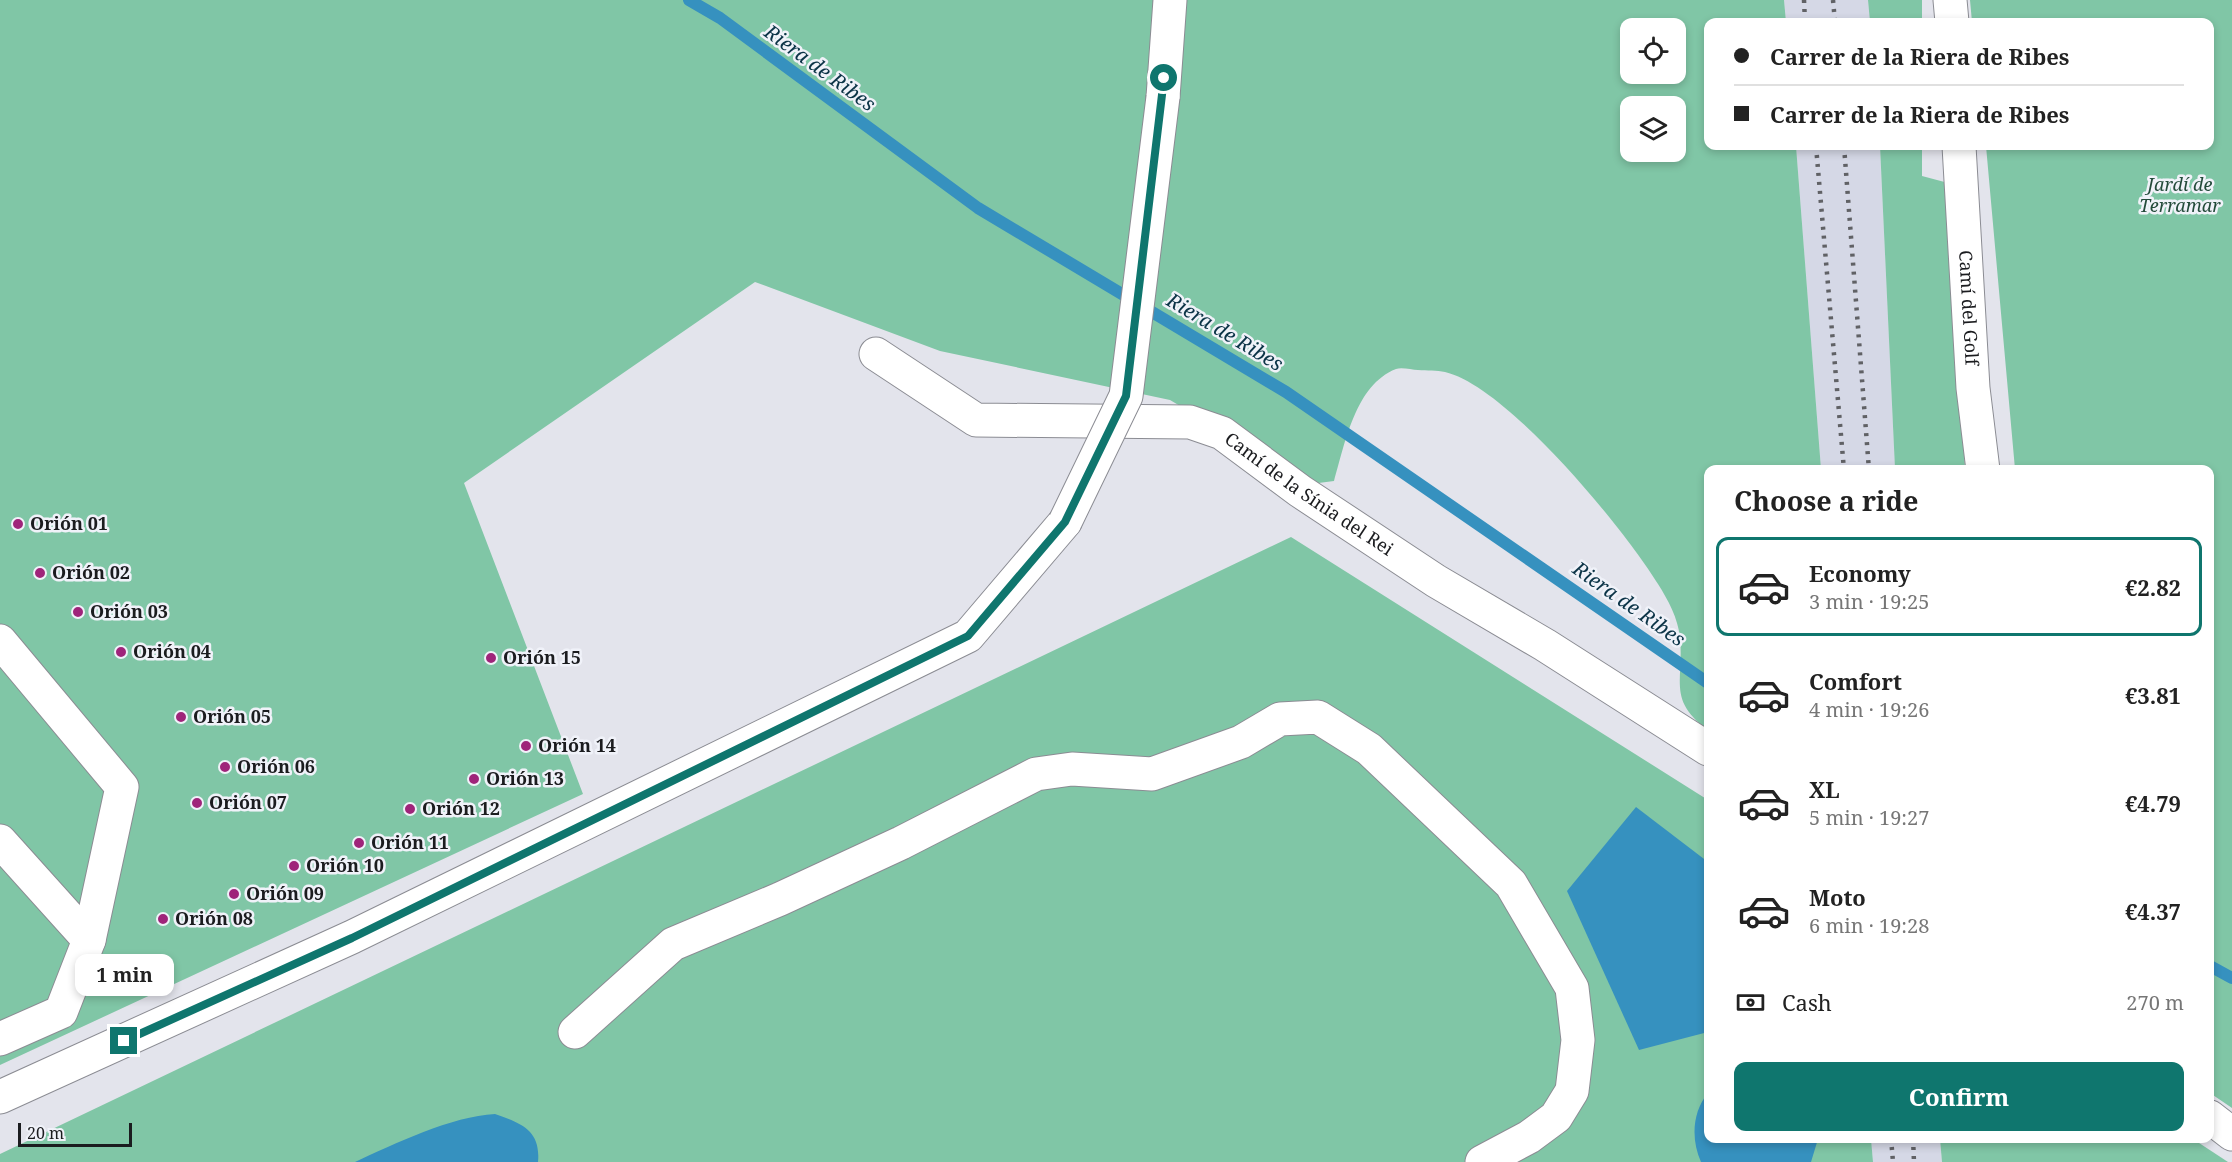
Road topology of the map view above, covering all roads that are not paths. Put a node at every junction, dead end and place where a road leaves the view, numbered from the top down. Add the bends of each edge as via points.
1 (1170, 0) edge
2 (1950, 0) edge
3 (1952, 18) edge
4 (1959, 150) edge
5 (876, 354) dead end
6 (1982, 465) edge
7 (0, 641) edge
8 (1704, 746) edge
9 (0, 841) edge
10 (89, 940) junction
11 (6, 1028) edge
12 (575, 1032) dead end
13 (0, 1097) edge
14 (2214, 1120) edge
15 (2232, 1134) edge
16 (1482, 1162) edge

1 - 13 street, bridge via 1163,97 1126,396 1065,522 968,636 352,938
2 - 3 street
4 - 6 street, Camí del Golf via 1972,388
5 - 8 street, Camí de la Sínia del Rei via 976,420 1190,422 1222,433 1300,491 1436,581
7 - 10 street via 122,787
9 - 10 street
10 - 11 street via 61,1012
12 - 16 street via 673,945 902,843 1036,774 1072,769 1152,774 1241,742 1280,719 1318,717 1369,749 1511,884 1572,988 1578,1040 1572,1091 1556,1117 1529,1137
14 - 15 street

